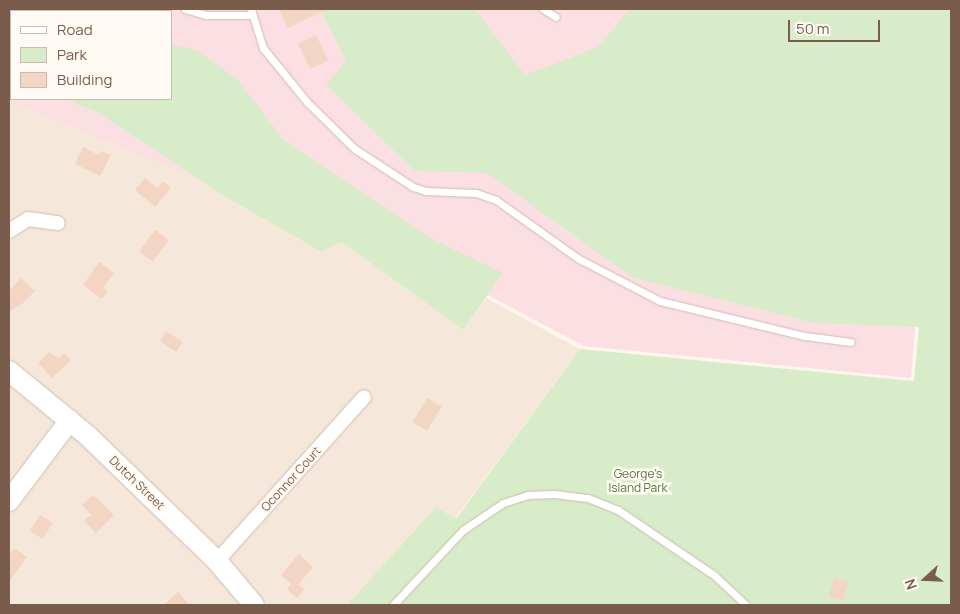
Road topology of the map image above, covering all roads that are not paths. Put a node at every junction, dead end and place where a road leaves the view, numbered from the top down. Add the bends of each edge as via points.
1 (185, 9) edge
2 (543, 9) edge
3 (251, 12) edge
4 (556, 17) dead end
5 (58, 223) dead end
6 (9, 231) edge
7 (851, 342) dead end
8 (9, 371) edge
9 (364, 397) dead end
10 (70, 420) junction
11 (9, 501) edge
12 (218, 562) junction
13 (254, 605) edge
14 (393, 605) edge
15 (746, 605) edge

1 - 3 lane via 206,16
2 - 4 lane
3 - 7 lane via 263,48 307,102 355,149 413,187 426,191 476,193 496,200 579,259 660,301 805,336
5 - 6 street via 28,219
8 - 10 street, Dutch Street
9 - 12 street, Oconnor Court
10 - 11 street
10 - 12 street, Dutch Street
12 - 13 street, Dutch Street
14 - 15 lane via 462,530 503,503 528,495 554,494 588,498 618,510 715,576

